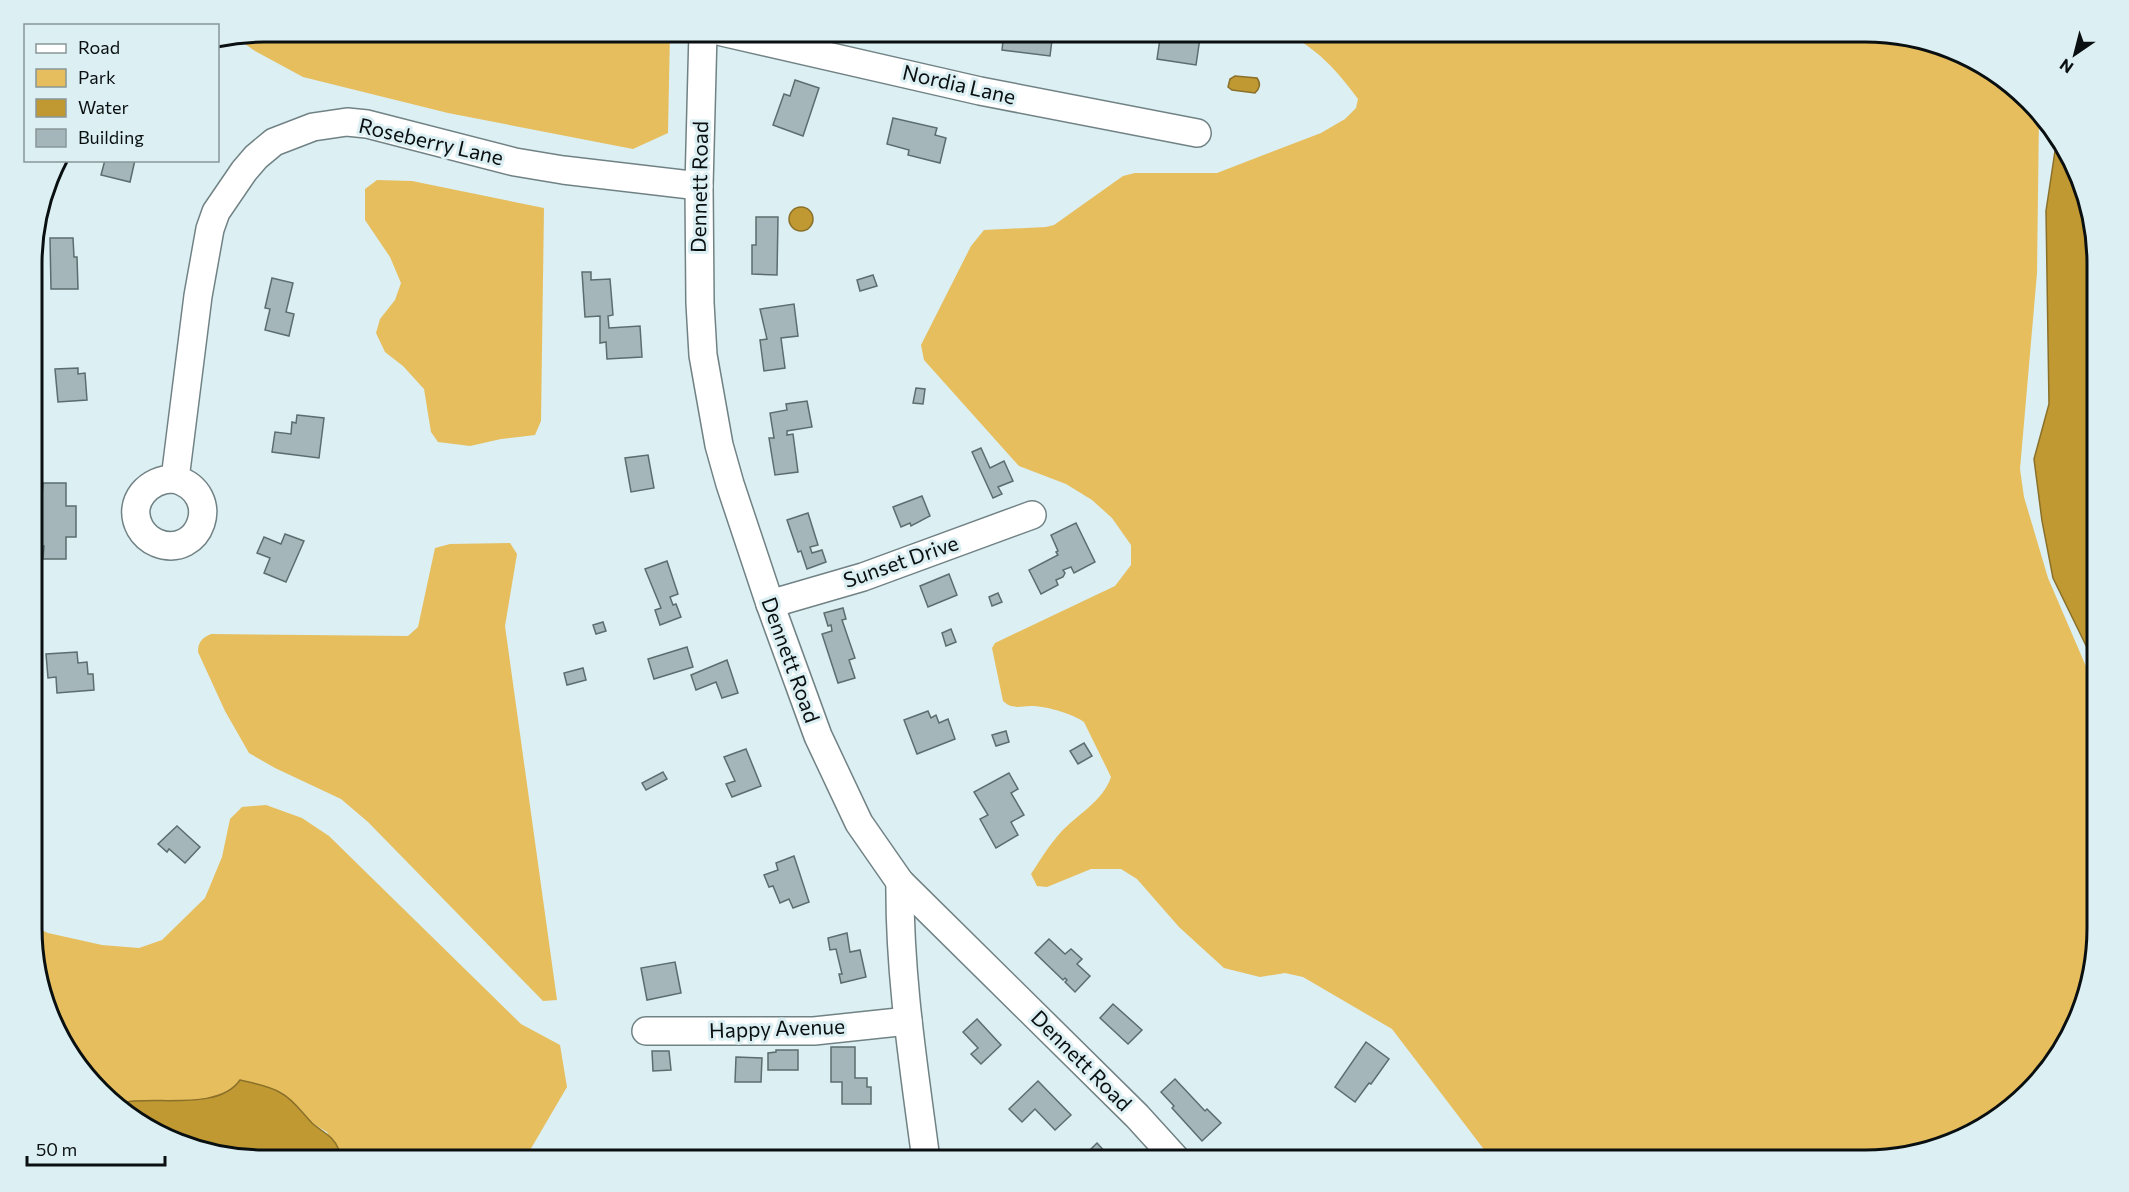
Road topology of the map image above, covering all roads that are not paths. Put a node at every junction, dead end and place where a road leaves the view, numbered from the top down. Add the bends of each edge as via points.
1 (703, 42) edge
2 (766, 42) edge
3 (1197, 133) dead end
4 (699, 186) junction
5 (175, 478) dead end
6 (1032, 515) dead end
7 (770, 604) junction
8 (900, 882) junction
9 (908, 1021) junction
10 (646, 1031) dead end
11 (925, 1150) edge
12 (1168, 1150) edge

1 - 4 street, Dennett Road
2 - 3 street, Nordia Lane via 980,91
4 - 5 street, Roseberry Lane via 515,162 367,124 347,122 313,127 274,142 256,157 230,190 210,229
4 - 7 street, Dennett Road via 700,306 709,392 730,484
6 - 7 street, Sunset Drive via 863,577
7 - 8 street, Dennett Road via 843,792
8 - 9 street via 899,923
8 - 12 street, Dennett Road
9 - 10 street, Happy Avenue via 814,1031
9 - 11 street

